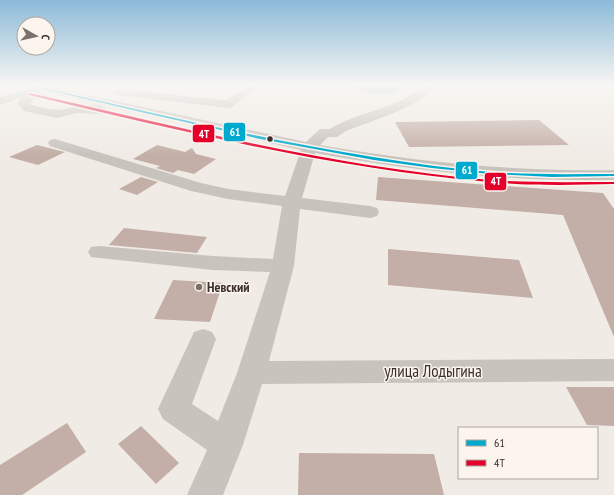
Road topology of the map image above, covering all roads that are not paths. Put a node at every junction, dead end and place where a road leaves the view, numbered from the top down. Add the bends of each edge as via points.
1 (33, 109) edge
2 (77, 109) edge
3 (79, 109) edge
4 (113, 109) edge
5 (141, 109) edge
6 (390, 109) edge
7 (323, 138) junction
8 (55, 143) dead end
9 (614, 175) edge
10 (292, 202) junction
11 (370, 212) dead end
12 (99, 252) dead end
13 (283, 266) junction
14 (203, 339) dead end
15 (614, 370) edge
16 (251, 372) junction
17 (226, 446) junction
18 (205, 495) edge

1 - 2 street via 58,114
3 - 4 street
5 - 7 street
6 - 7 street
7 - 9 street via 397,162 525,175
7 - 10 street
8 - 10 street via 197,187 228,194
10 - 11 street
10 - 13 street
12 - 13 street via 213,263
13 - 16 street
14 - 17 street via 174,409
15 - 16 street, улица Лодыгина
16 - 17 street
17 - 18 street

